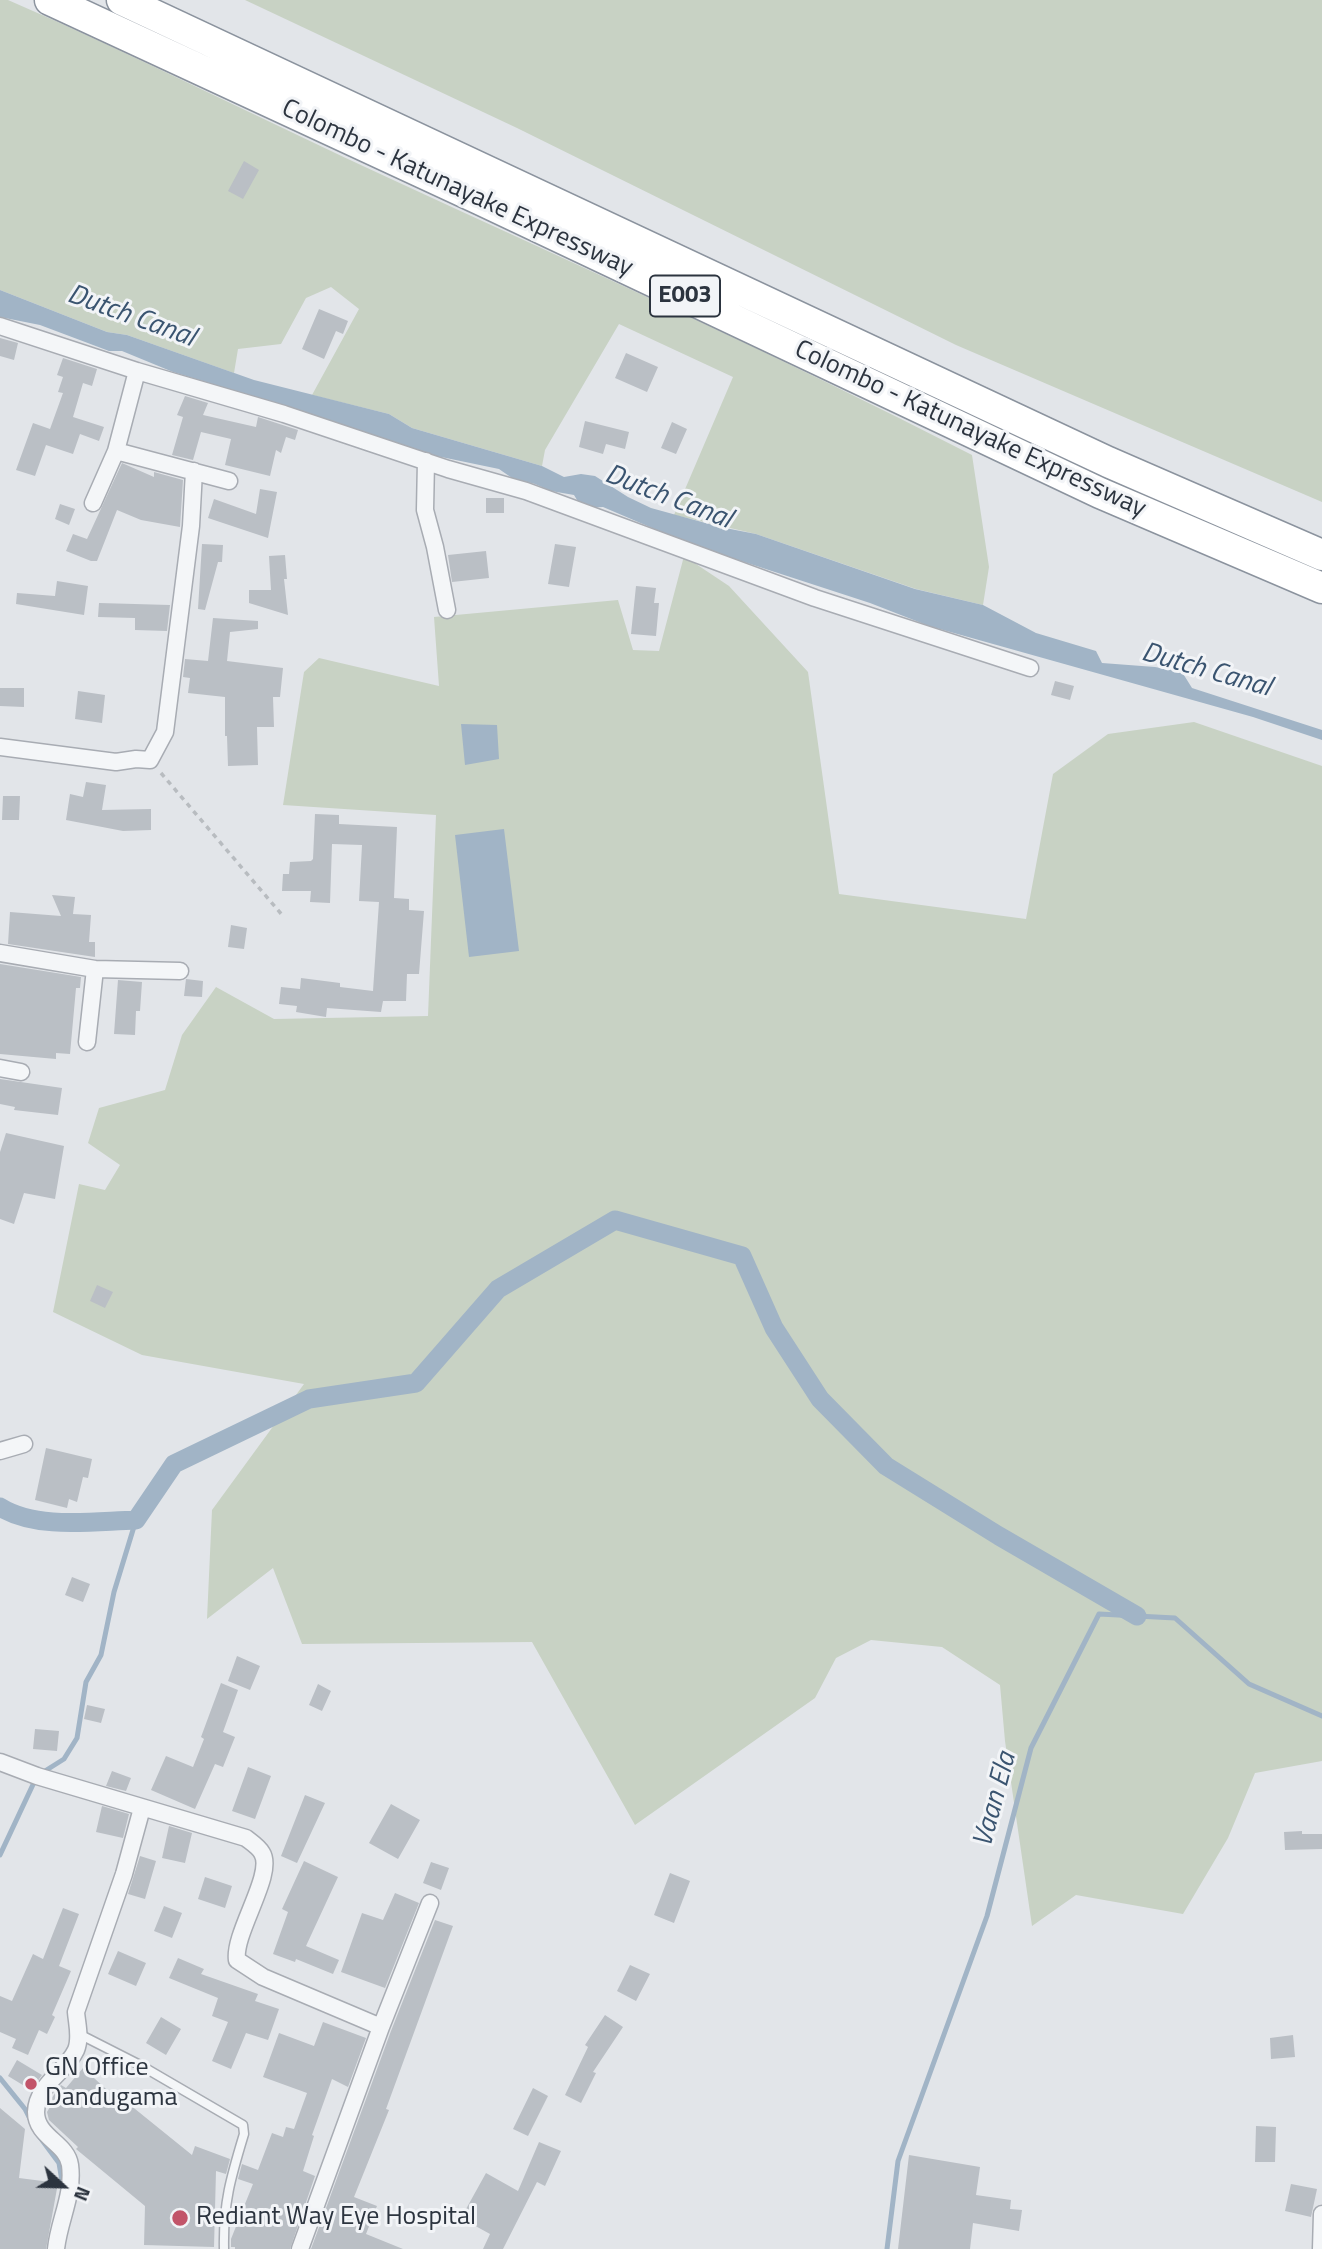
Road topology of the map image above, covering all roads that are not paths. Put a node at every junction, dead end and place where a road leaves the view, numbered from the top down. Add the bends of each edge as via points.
1 (50, 0) edge
2 (122, 0) edge
3 (0, 326) edge
4 (137, 371) junction
5 (116, 451) junction
6 (426, 461) junction
7 (194, 471) junction
8 (229, 481) dead end
9 (93, 503) dead end
10 (1322, 555) edge
11 (1322, 588) edge
12 (447, 610) dead end
13 (1030, 668) dead end
14 (0, 747) edge
15 (0, 953) edge
16 (95, 969) junction
17 (180, 971) dead end
18 (87, 1042) dead end
19 (0, 1068) edge
20 (21, 1072) dead end
21 (24, 1444) dead end
22 (0, 1451) edge
23 (0, 1762) edge
24 (142, 1808) junction
25 (430, 1903) dead end
26 (381, 2027) junction
27 (79, 2034) junction
28 (1322, 2214) edge
29 (56, 2249) edge
30 (224, 2249) edge
31 (300, 2249) edge
32 (1321, 2249) edge

1 - 11 highway, Colombo - Katunayake Expressway / E003 via 1100,493
2 - 10 highway, Colombo - Katunayake Expressway / E003 via 1108,462
3 - 4 street
4 - 5 street
4 - 6 street
5 - 7 street
5 - 9 street
6 - 12 street via 425,510
6 - 13 street via 526,491 815,598
7 - 8 street
7 - 14 street via 166,732 150,760 116,762
15 - 16 street
16 - 17 street
16 - 18 street
19 - 20 street
21 - 22 street
23 - 24 street
24 - 26 street via 246,1838 257,1847 265,1861 262,1879 238,1945 237,1961 262,1977
24 - 27 street via 76,2012
25 - 26 street
26 - 31 street
27 - 29 street via 76,2050 43,2092 36,2109 39,2127 70,2163 71,2195
27 - 30 lane via 243,2125 228,2186
28 - 32 street

